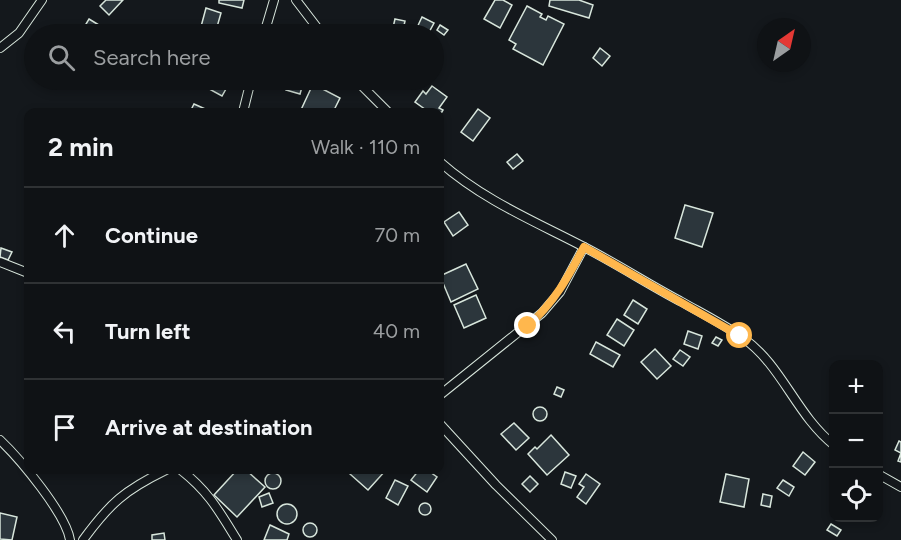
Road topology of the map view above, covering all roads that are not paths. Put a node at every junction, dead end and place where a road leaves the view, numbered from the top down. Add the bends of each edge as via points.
1 (42, 0) edge
2 (274, 0) edge
3 (296, 0) edge
4 (25, 24) edge
5 (267, 24) edge
6 (314, 24) edge
7 (24, 26) edge
8 (0, 48) edge
9 (248, 90) edge
10 (366, 90) edge
11 (244, 108) edge
12 (384, 108) edge
13 (444, 165) edge
14 (584, 247) junction
15 (0, 262) edge
16 (24, 271) edge
17 (444, 392) edge
18 (444, 428) edge
19 (0, 440) edge
20 (829, 440) edge
21 (24, 469) edge
22 (28, 474) edge
23 (158, 474) edge
24 (187, 474) edge
25 (883, 476) edge
26 (901, 487) edge
27 (70, 540) edge
28 (83, 540) edge
29 (237, 540) edge
30 (552, 540) edge

1 - 4 lane
2 - 5 lane
3 - 6 lane
7 - 8 lane
9 - 11 lane
10 - 12 lane
13 - 14 lane via 486,197
14 - 17 lane via 560,292 542,313
14 - 20 lane via 754,345 806,418
15 - 16 lane
18 - 30 lane
19 - 21 lane
22 - 27 lane via 67,527
23 - 28 lane via 114,501
24 - 29 lane via 215,503
25 - 26 lane

